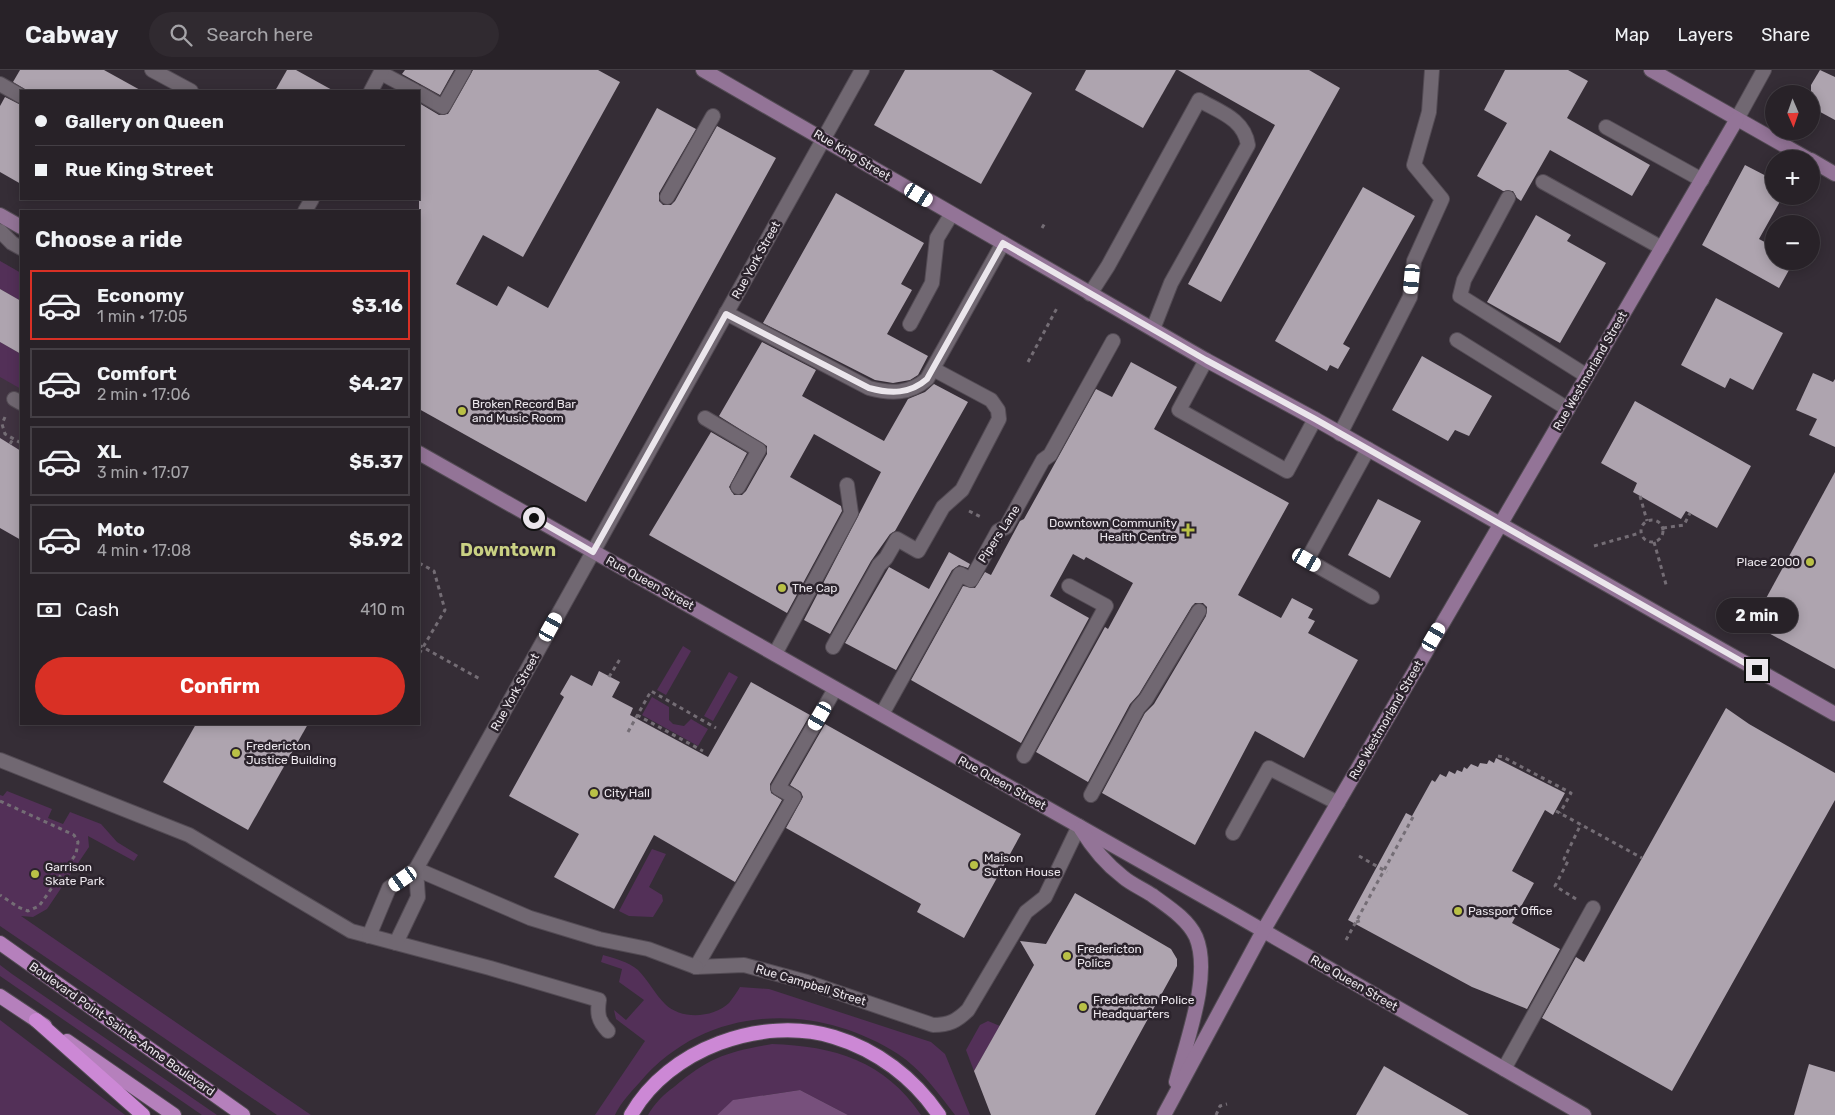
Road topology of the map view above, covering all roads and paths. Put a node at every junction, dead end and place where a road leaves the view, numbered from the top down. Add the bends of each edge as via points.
1 (152, 70) edge
2 (464, 70) edge
3 (703, 70) edge
4 (862, 70) edge
5 (1432, 70) edge
6 (1652, 70) edge
7 (1764, 70) edge
8 (382, 71) edge
9 (0, 84) edge
10 (188, 90) edge
11 (371, 90) edge
12 (413, 90) edge
13 (420, 94) edge
14 (20, 95) edge
15 (712, 116) dead end
16 (1737, 118) junction
17 (1606, 127) dead end
18 (824, 138) junction
19 (1793, 150) edge
20 (1820, 166) edge
21 (1835, 174) edge
22 (1702, 180) junction
23 (1543, 182) dead end
24 (667, 197) dead end
25 (1508, 198) dead end
26 (0, 215) edge
27 (951, 215) junction
28 (1046, 223) dead end
29 (20, 226) edge
30 (1042, 228) dead end
31 (0, 231) edge
32 (1003, 243) junction
33 (20, 247) edge
34 (1662, 248) junction
35 (1090, 294) junction
36 (1057, 308) dead end
37 (726, 314) junction
38 (910, 324) dead end
39 (1153, 330) junction
40 (1456, 340) dead end
41 (1113, 341) dead end
42 (1206, 360) junction
43 (1028, 362) dead end
44 (933, 369) junction
45 (1587, 376) junction
46 (1568, 409) junction
47 (705, 418) dead end
48 (1315, 419) junction
49 (2, 424) dead end
50 (1340, 434) junction
51 (13, 439) junction
52 (20, 442) edge
53 (10, 444) dead end
54 (1368, 449) junction
55 (420, 454) edge
56 (847, 485) dead end
57 (738, 487) dead end
58 (1640, 496) dead end
59 (948, 500) junction
60 (1690, 513) dead end
61 (1647, 521) junction
62 (1500, 525) junction
63 (1663, 528) junction
64 (1002, 529) junction
65 (1640, 533) junction
66 (1654, 542) junction
67 (1594, 546) dead end
68 (593, 552) junction
69 (420, 564) edge
70 (1069, 586) dead end
71 (1667, 588) dead end
72 (1372, 597) dead end
73 (1199, 611) dead end
74 (421, 646) edge
75 (833, 647) dead end
76 (775, 654) junction
77 (620, 659) dead end
78 (610, 677) dead end
79 (480, 680) dead end
80 (836, 688) junction
81 (882, 714) junction
82 (1835, 714) edge
83 (637, 715) junction
84 (716, 728) dead end
85 (628, 732) dead end
86 (703, 751) dead end
87 (1024, 756) dead end
88 (1498, 756) dead end
89 (0, 760) edge
90 (1091, 795) dead end
91 (0, 801) edge
92 (1338, 803) junction
93 (1556, 810) dead end
94 (1560, 813) junction
95 (1413, 817) dead end
96 (1581, 824) junction
97 (1079, 826) junction
98 (1233, 833) dead end
99 (1359, 856) dead end
100 (1642, 858) dead end
101 (416, 869) junction
102 (1386, 871) junction
103 (0, 895) edge
104 (1593, 908) joint
105 (1363, 920) dead end
106 (1356, 922) junction
107 (1264, 931) junction
108 (369, 936) junction
109 (1346, 940) dead end
110 (0, 943) edge
111 (396, 943) junction
112 (696, 967) junction
113 (0, 996) edge
114 (36, 1020) junction
115 (608, 1031) dead end
116 (1504, 1069) junction
117 (1171, 1102) junction
118 (1227, 1104) dead end
119 (143, 1115) edge
120 (174, 1115) edge
121 (244, 1115) edge
122 (631, 1115) edge
123 (939, 1115) edge
124 (1164, 1115) edge
125 (1216, 1115) edge
126 (1584, 1115) edge

1 - 10 street
2 - 13 street via 443,107
3 - 18 main road, Rue King Street
4 - 18 street, Rue York Street
5 - 50 street via 1429,112 1414,165 1442,199 1414,261 1410,297
6 - 16 main road
7 - 16 street, Rue Westmorland Street
8 - 11 street
8 - 12 street
9 - 14 street
15 - 24 street
16 - 19 main road
16 - 22 main road, Rue Westmorland Street
17 - 22 street
18 - 27 main road, Rue King Street
18 - 37 street, Rue York Street
20 - 21 main road
22 - 34 main road, Rue Westmorland Street
23 - 34 street
25 - 45 street via 1464,280 1460,296
26 - 29 main road
27 - 32 main road, Rue King Street
27 - 38 street via 937,238 932,283
28 - 30 path
31 - 33 street
32 - 35 main road, Rue King Street
32 - 44 street
34 - 45 main road, Rue Westmorland Street
35 - 39 main road, Rue King Street
35 - 39 street via 1199,100 1238,122 1246,133 1248,145 1171,283
36 - 43 path
37 - 44 street via 869,388 896,392 911,390 927,379
37 - 68 street, Rue York Street
39 - 42 main road, Rue King Street
40 - 46 street
41 - 64 street, Pipers Lane via 1050,455 1043,460
42 - 48 main road, Rue King Street
42 - 48 street via 1179,410 1287,471
44 - 59 street via 991,400 999,418 962,490
45 - 46 main road, Rue Westmorland Street
46 - 62 main road, Rue Westmorland Street
47 - 57 street via 759,450
48 - 50 main road, Rue King Street
49 - 51 path via 5,434
50 - 54 main road, Rue King Street
51 - 52 path
51 - 53 path
54 - 62 main road, Rue King Street
54 - 72 street via 1307,560
55 - 68 main road, Rue Queen Street
56 - 76 street via 851,513
58 - 61 path
59 - 64 path
59 - 75 street via 918,551 897,539
60 - 63 path via 1684,525
61 - 63 path via 1657,521
61 - 65 path
62 - 82 main road, Rue King Street
62 - 92 main road, Rue Westmorland Street
63 - 66 path via 1661,538
64 - 81 street, Pipers Lane via 998,530 970,580 960,574
65 - 66 path via 1647,541
65 - 67 path
66 - 71 path
68 - 76 main road, Rue Queen Street
68 - 101 street, Rue York Street
69 - 74 path via 434,571 445,610
70 - 87 street via 1106,606
73 - 90 street via 1138,708
74 - 79 path
76 - 80 main road, Rue Queen Street
77 - 78 path
80 - 81 main road, Rue Queen Street
80 - 112 street via 778,788 794,797
81 - 97 main road, Rue Queen Street
83 - 84 path via 651,691
83 - 85 path
83 - 86 path
88 - 94 path via 1571,793
89 - 108 street via 189,835 351,931
91 - 103 path via 74,835 78,842 76,854 39,906 28,911
92 - 98 street via 1269,768
92 - 107 main road, Rue Westmorland Street
93 - 94 path
94 - 96 path
95 - 102 path
96 - 100 path
96 - 104 path via 1555,886
97 - 107 main road, Rue Queen Street
97 - 112 street, Rue Campbell Street via 1045,897 1026,912 968,1010 946,1025 934,1025 807,982 744,966
97 - 117 main road via 1092,848 1123,878 1184,920 1196,936 1201,958 1201,982
99 - 102 path
101 - 108 street via 389,888
101 - 111 street via 418,898
101 - 112 street, Rue Campbell Street via 530,918 599,939 648,949
102 - 106 path
104 - 116 street
105 - 106 path
106 - 109 path
107 - 116 main road, Rue Queen Street
107 - 117 main road, Rue Westmorland Street
108 - 111 street
110 - 121 main road, Boulevard Point-Sainte-Anne Boulevard
111 - 115 street via 599,1000 600,1023
113 - 114 main road
114 - 119 highway
114 - 120 main road
116 - 126 main road, Rue Queen Street
117 - 124 main road, Rue Westmorland Street
118 - 125 path via 1220,1106
122 - 123 highway via 661,1078 693,1054 721,1040 758,1033 794,1032 833,1037 871,1052 908,1077

